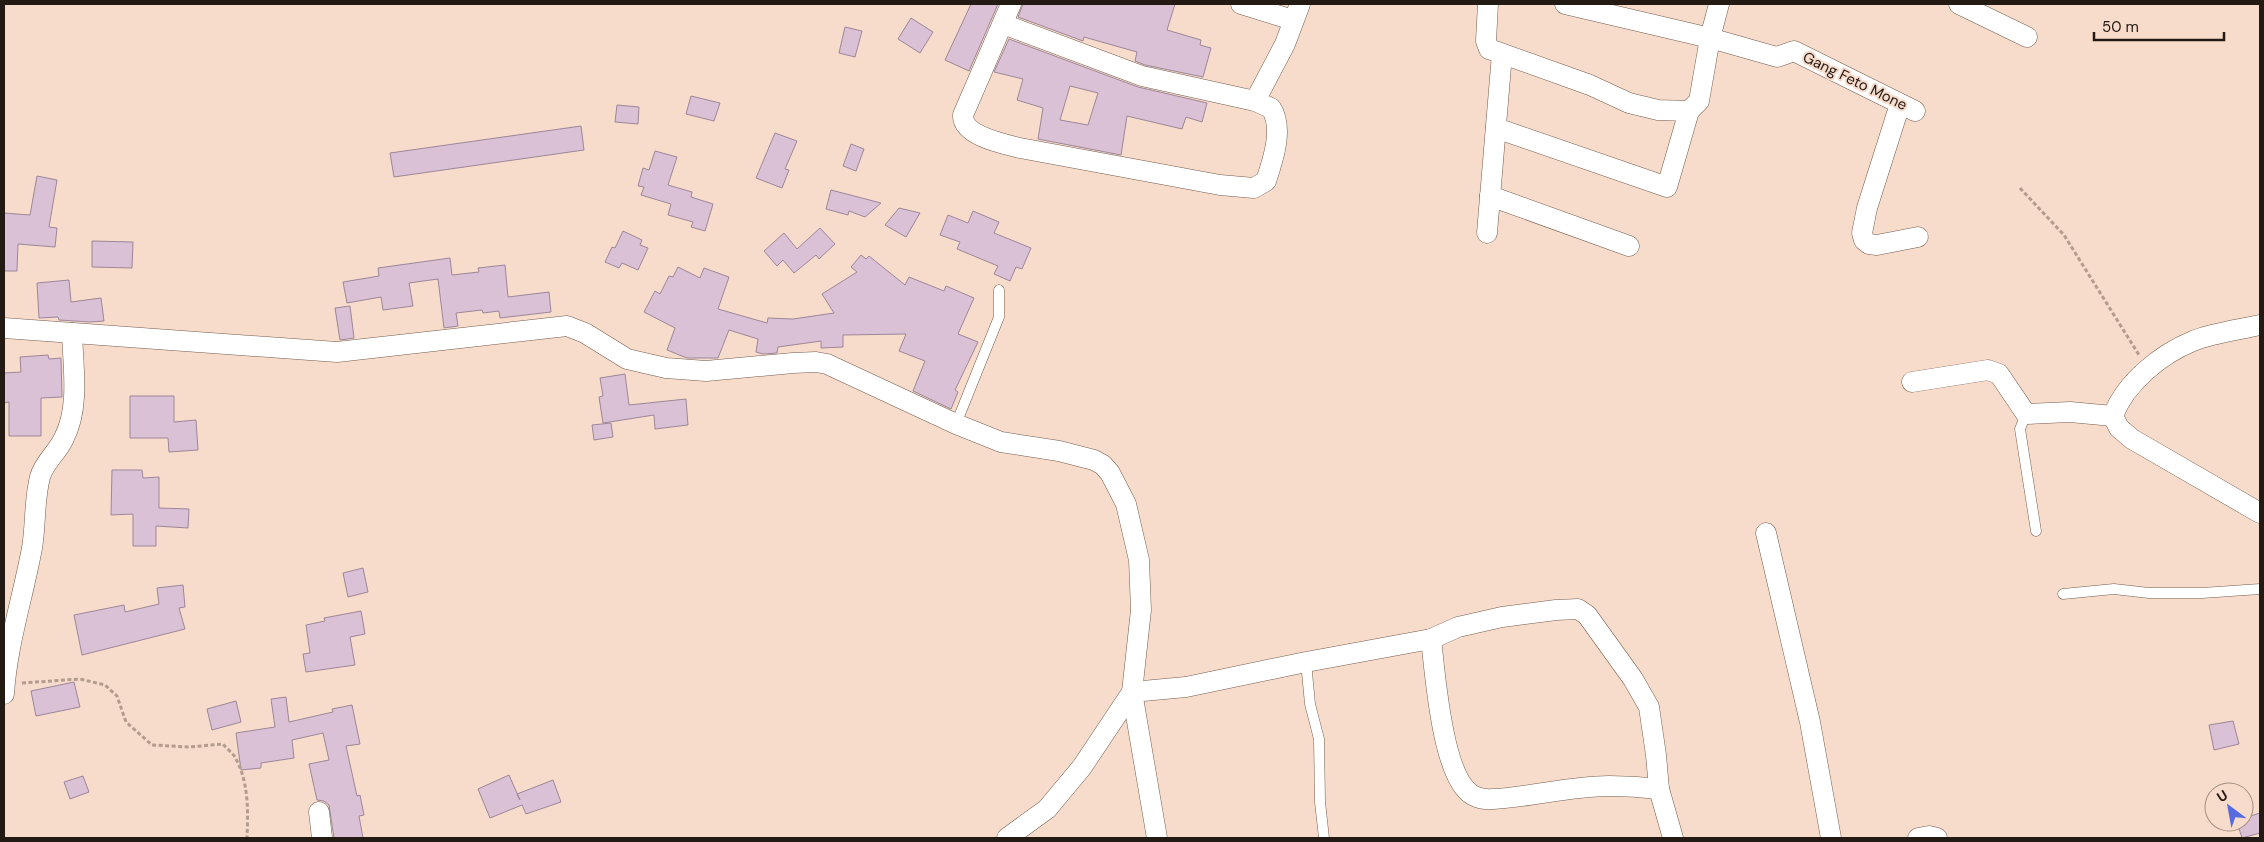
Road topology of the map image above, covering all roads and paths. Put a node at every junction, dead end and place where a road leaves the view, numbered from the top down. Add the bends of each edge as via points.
1 (1011, 4) edge
2 (1241, 4) edge
3 (1488, 4) edge
4 (1565, 4) edge
5 (1719, 4) edge
6 (1959, 4) edge
7 (1296, 12) edge
8 (1003, 24) junction
9 (2027, 37) dead end
10 (1710, 38) junction
11 (1502, 54) junction
12 (1255, 101) junction
13 (1689, 111) junction
14 (1496, 128) junction
15 (2020, 188) dead end
16 (1490, 196) junction
17 (1487, 232) dead end
18 (1918, 237) dead end
19 (1629, 246) dead end
20 (998, 290) dead end
21 (2260, 325) edge
22 (4, 328) edge
23 (72, 333) junction
24 (2148, 370) junction
25 (1912, 382) dead end
26 (2026, 414) junction
27 (2113, 416) junction
28 (956, 424) junction
29 (2260, 514) edge
30 (2036, 531) dead end
31 (1766, 533) dead end
32 (2260, 589) edge
33 (2063, 594) dead end
34 (1431, 639) junction
35 (1306, 662) junction
36 (6, 664) edge
37 (4, 684) edge
38 (1132, 692) junction
39 (4, 694) edge
40 (1659, 789) junction
41 (319, 812) dead end
42 (247, 838) edge
43 (322, 838) edge
44 (1007, 838) edge
45 (1157, 838) edge
46 (1324, 838) edge
47 (1673, 838) edge
48 (1830, 838) edge
49 (1918, 838) edge
50 (1937, 838) edge

1 - 8 street
2 - 7 street
3 - 11 street via 1486,41 1489,49
4 - 10 street, Gang Feto Mone
5 - 10 street
6 - 9 street
7 - 12 street via 1285,44
8 - 12 street via 1142,76
8 - 12 street via 964,116 970,129 992,141 1220,185 1254,188 1266,181 1277,133 1276,118 1271,108
10 - 13 street via 1699,101
10 - 18 street, Gang Feto Mone via 1777,57 1794,51 1908,108 1867,208 1862,233 1864,240 1877,245
11 - 13 street via 1590,85 1629,103 1658,110
11 - 14 street
13 - 14 street via 1667,187
14 - 16 street
15 - 24 path via 2064,235
16 - 17 street
16 - 19 street
20 - 28 lane via 999,317
21 - 24 street via 2195,340 2165,356
22 - 23 street
23 - 28 street via 337,352 567,326 585,333 627,359 666,368 706,371 793,363 828,364
23 - 36 street via 74,395 70,425 40,475 32,547
24 - 27 street via 2120,400
25 - 26 street via 1988,370 1999,374
26 - 27 street via 2070,412
26 - 30 lane via 2020,430
27 - 29 street via 2119,428 2132,439
28 - 38 street via 1000,442 1087,458 1104,465 1110,474 1126,504 1139,560 1141,610
31 - 48 street via 1808,714
32 - 33 lane via 2202,593 2114,589
34 - 35 street
34 - 40 street via 1450,759 1470,794 1491,800 1609,786
34 - 40 street via 1458,627 1502,617 1556,610 1582,611 1633,679 1649,707
35 - 38 street via 1186,687
35 - 46 lane via 1310,704 1319,739
36 - 37 street
37 - 39 street
37 - 42 path via 80,679 105,686 117,696 126,722 152,745 189,747 223,744 236,758 242,778 248,804
38 - 44 street via 1082,767 1047,809
38 - 45 street
40 - 47 street
41 - 43 street
49 - 50 street

